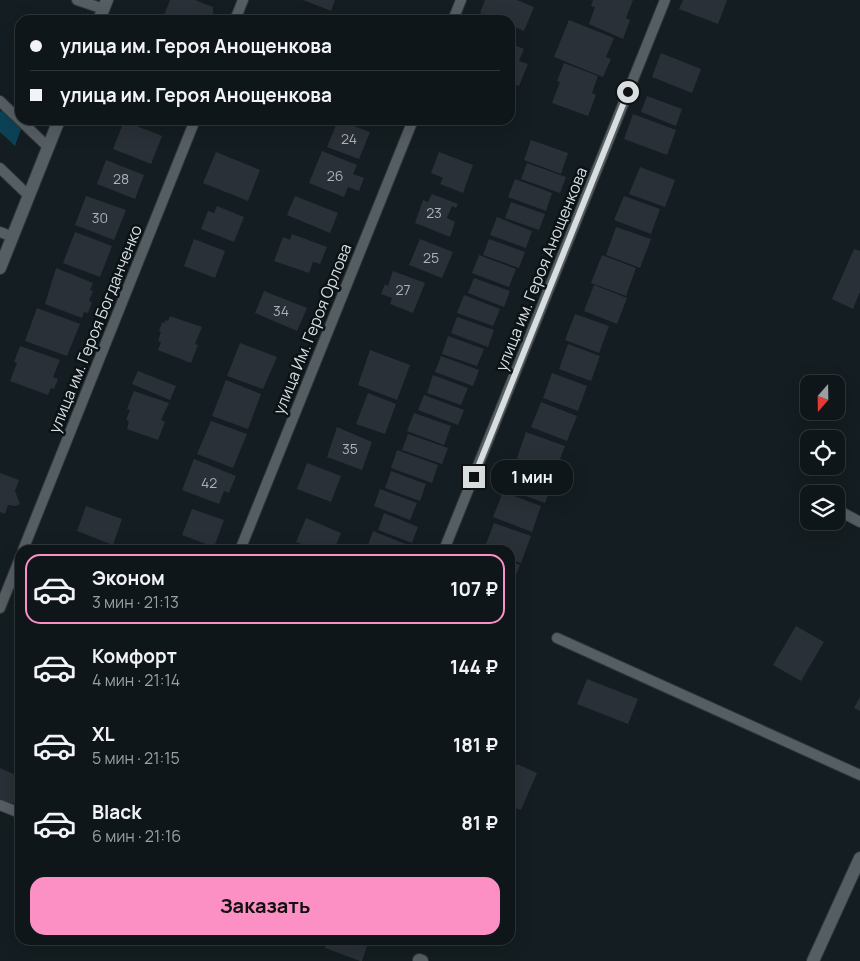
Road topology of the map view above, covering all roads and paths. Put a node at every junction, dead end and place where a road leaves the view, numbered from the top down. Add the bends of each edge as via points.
1 (77, 0) edge
2 (243, 0) edge
3 (461, 0) edge
4 (665, 0) edge
5 (103, 10) edge
6 (237, 15) edge
7 (455, 15) edge
8 (0, 101) edge
9 (15, 115) edge
10 (25, 125) edge
11 (57, 125) edge
12 (193, 125) edge
13 (411, 125) edge
14 (48, 147) junction
15 (0, 168) edge
16 (29, 196) junction
17 (0, 232) edge
18 (12, 237) junction
19 (0, 268) edge
20 (845, 514) edge
21 (860, 522) edge
22 (25, 545) edge
23 (242, 545) edge
24 (446, 545) edge
25 (15, 570) edge
26 (0, 608) edge
27 (557, 638) dead end
28 (860, 775) edge
29 (0, 805) edge
30 (15, 811) edge
31 (860, 858) edge
32 (856, 879) edge
33 (813, 961) edge

1 - 5 lane
2 - 6 lane
3 - 7 lane
4 - 24 lane, улица им. Героя Анощенкова
8 - 9 lane
10 - 14 lane
11 - 14 street
12 - 22 lane, улица им. Героя Богданченко
13 - 23 lane, улица Им. Героя Орлова
14 - 16 street
15 - 16 lane
16 - 18 street
17 - 18 lane
18 - 19 street
20 - 21 lane
25 - 26 lane
27 - 28 lane
29 - 30 lane
31 - 32 street
32 - 33 street

